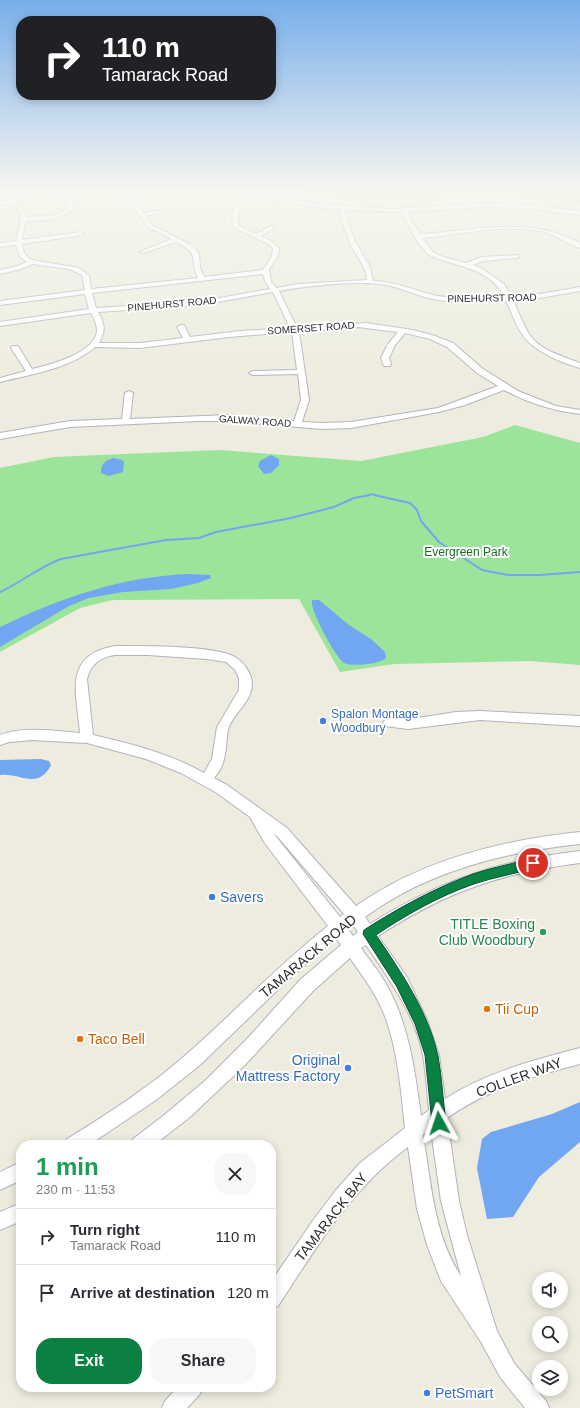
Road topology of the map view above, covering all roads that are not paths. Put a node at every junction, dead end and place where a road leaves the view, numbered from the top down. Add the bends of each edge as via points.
1 (23, 256) edge
2 (197, 256) edge
3 (275, 256) edge
4 (361, 256) edge
5 (437, 256) edge
6 (517, 256) dead end
7 (32, 262) junction
8 (468, 265) junction
9 (0, 272) edge
10 (265, 272) junction
11 (202, 279) junction
12 (370, 282) junction
13 (275, 290) junction
14 (580, 290) edge
15 (88, 291) junction
16 (509, 299) junction
17 (0, 303) edge
18 (93, 311) junction
19 (0, 324) edge
20 (181, 327) dead end
21 (295, 330) junction
22 (403, 331) junction
23 (188, 340) junction
24 (94, 344) junction
25 (15, 348) dead end
26 (387, 364) dead end
27 (580, 366) edge
28 (30, 372) junction
29 (302, 372) junction
30 (253, 374) dead end
31 (0, 380) edge
32 (506, 386) junction
33 (128, 393) dead end
34 (580, 412) edge
35 (126, 421) junction
36 (297, 424) junction
37 (0, 436) edge
38 (580, 721) edge
39 (389, 723) dead end
40 (3, 737) edge
41 (87, 738) junction
42 (206, 780) junction
43 (255, 814) junction
44 (580, 838) edge
45 (580, 857) edge
46 (355, 915) junction
47 (338, 927) junction
48 (368, 934) junction
49 (351, 947) junction
50 (580, 1056) edge
51 (438, 1113) junction
52 (414, 1132) junction
53 (80, 1140) edge
54 (146, 1140) edge
55 (16, 1173) edge
56 (0, 1181) edge
57 (16, 1214) edge
58 (0, 1221) edge
59 (276, 1292) edge
60 (488, 1335) junction
61 (188, 1392) edge
62 (172, 1408) edge
63 (539, 1408) edge

1 - 7 street
2 - 11 street via 197,267
3 - 10 street
4 - 12 street via 369,268
5 - 8 street
6 - 8 street via 482,259
7 - 9 street
7 - 15 street via 64,264 78,270 87,277
8 - 16 street via 502,285
10 - 11 street
10 - 13 street
11 - 15 street
12 - 13 street, PINEHURST ROAD via 314,284
12 - 16 street, PINEHURST ROAD via 386,283 446,299
13 - 18 street, PINEHURST ROAD via 202,302
13 - 21 street
14 - 16 street, PINEHURST ROAD
15 - 17 street
15 - 18 street
16 - 27 street via 526,335 533,343 544,351
18 - 19 street, PINEHURST ROAD
18 - 24 street via 100,332
20 - 23 street
21 - 22 street, SOMERSET ROAD via 350,324
21 - 23 street, SOMERSET ROAD
21 - 29 street
22 - 26 street via 385,358
22 - 32 street, SOMERSET ROAD via 433,338 450,346 480,371
23 - 24 street, SOMERSET ROAD via 130,347
24 - 28 street via 82,354 64,363
25 - 28 street
28 - 31 street
29 - 30 street
29 - 36 street via 304,400
32 - 34 street, SOMERSET ROAD via 554,409
32 - 36 street, GALWAY ROAD via 462,403 423,414 344,426
33 - 35 street
35 - 36 street, GALWAY ROAD via 219,418
35 - 37 street, GALWAY ROAD via 57,426
38 - 39 street via 512,716 466,716 413,724
40 - 41 street via 32,735
41 - 42 street via 148,754
41 - 42 street via 81,679 86,666 97,656 107,651 125,649 211,655 230,659 242,670 245,690 224,725 218,760
42 - 43 street
43 - 46 street via 282,832
43 - 47 street via 269,838
44 - 46 street, TAMARACK ROAD via 523,845 463,861 404,886
45 - 48 street, TAMARACK ROAD via 533,863 475,879 423,900
46 - 47 street, TAMARACK ROAD
46 - 48 street
47 - 49 street
47 - 53 street, TAMARACK ROAD via 168,1080 126,1112
48 - 49 street, TAMARACK ROAD
48 - 51 street via 401,983 420,1022 431,1055
49 - 52 street via 380,989 393,1016 401,1044
49 - 54 street, TAMARACK ROAD via 308,985 209,1089
50 - 51 street, COLLER WAY via 528,1070 497,1082 464,1097
51 - 52 street, TAMARACK BAY
51 - 60 street via 450,1201
52 - 59 street, TAMARACK BAY via 385,1153 354,1183 317,1231
52 - 60 street via 426,1209 436,1245 448,1274
55 - 56 street
57 - 58 street
60 - 63 street via 508,1370
61 - 62 street

